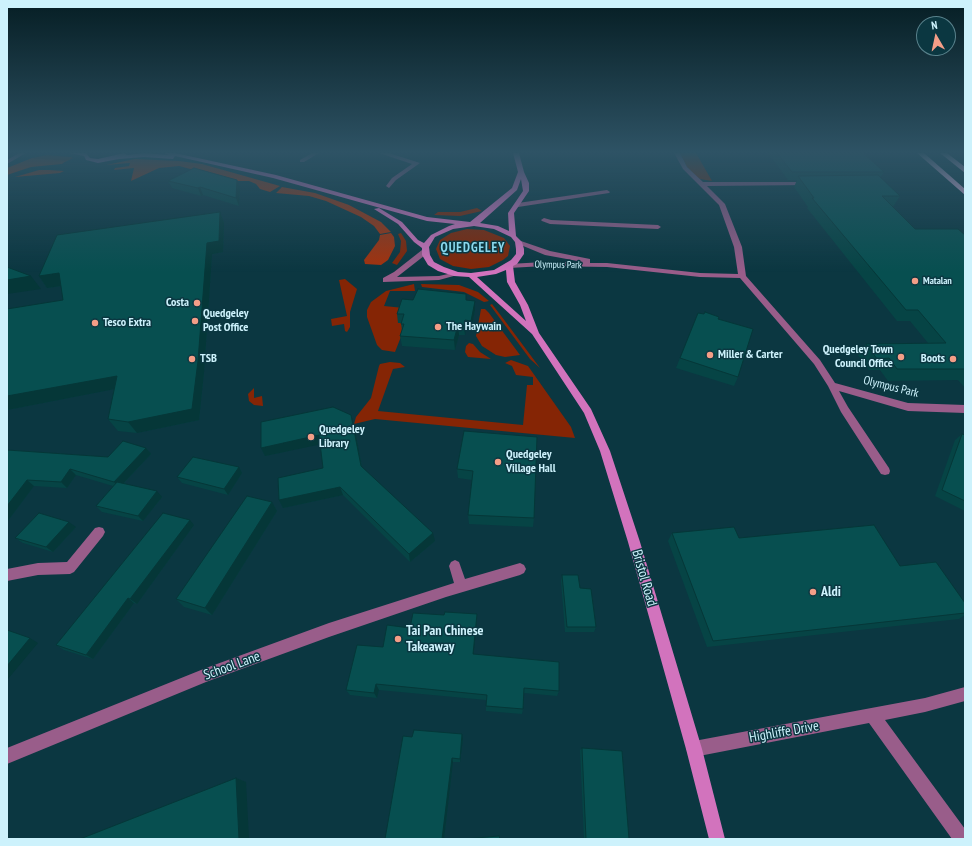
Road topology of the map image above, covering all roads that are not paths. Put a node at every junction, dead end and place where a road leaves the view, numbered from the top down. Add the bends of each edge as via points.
1 (330, 192) edge
2 (511, 192) edge
3 (525, 192) edge
4 (604, 192) edge
5 (710, 192) edge
6 (362, 202) junction
7 (518, 205) junction
8 (544, 220) dead end
9 (471, 224) junction
10 (658, 227) dead end
11 (513, 236) junction
12 (518, 242) junction
13 (425, 250) junction
14 (607, 265) junction
15 (509, 266) junction
16 (457, 274) junction
17 (471, 275) junction
18 (742, 276) junction
19 (534, 333) junction
20 (832, 385) junction
21 (965, 409) edge
22 (885, 471) dead end
23 (99, 532) dead end
24 (455, 566) dead end
25 (520, 569) dead end
26 (7, 575) edge
27 (461, 586) junction
28 (965, 694) edge
29 (874, 716) junction
30 (694, 749) junction
31 (7, 756) edge
32 (717, 839) edge
33 (962, 839) edge

1 - 6 main road
2 - 9 main road
3 - 7 main road
4 - 7 street
5 - 18 street via 722,204 730,222 738,247
6 - 9 main road via 427,219
6 - 13 main road via 392,217
7 - 11 main road via 511,213
8 - 10 street
9 - 11 main road via 496,227
9 - 13 main road via 439,232 428,241
11 - 12 main road
12 - 14 street, Olympus Park via 548,252
12 - 15 main road via 520,254
13 - 16 main road via 431,263
13 - 16 street via 386,280 439,278
14 - 15 street, Olympus Park
14 - 18 street, Olympus Park via 700,275
15 - 17 main road via 496,272
15 - 19 main road, Bristol Road via 511,282 524,305
16 - 17 main road
17 - 19 main road, Bristol Road
18 - 20 street via 817,362
19 - 30 main road, Bristol Road via 578,395 598,431 621,500
20 - 21 street, Olympus Park via 908,407
20 - 22 street via 844,409
23 - 26 street via 70,568 38,569
24 - 27 street
25 - 27 street, School Lane
27 - 31 street, School Lane via 206,675
28 - 29 street, Highliffe Drive
29 - 30 street, Highliffe Drive
29 - 33 street
30 - 32 main road, Bristol Road

